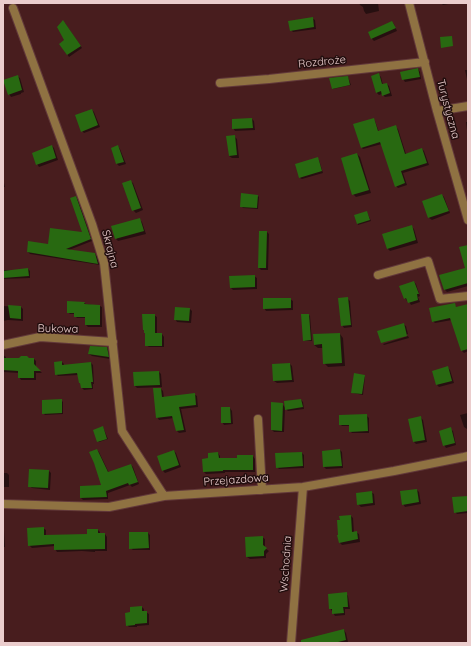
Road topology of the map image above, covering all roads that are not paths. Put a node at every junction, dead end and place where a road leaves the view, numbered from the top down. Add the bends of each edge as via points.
1 (409, 3) edge
2 (13, 8) dead end
3 (425, 62) junction
4 (220, 83) dead end
5 (468, 106) edge
6 (437, 111) junction
7 (468, 220) edge
8 (378, 275) dead end
9 (468, 296) edge
10 (113, 342) junction
11 (3, 345) edge
12 (258, 419) dead end
13 (468, 456) edge
14 (303, 487) junction
15 (262, 490) junction
16 (164, 496) junction
17 (3, 504) edge
18 (290, 643) edge

1 - 3 street, Turystyczna
2 - 10 street, Skrajna via 104,263
3 - 4 street, Rozdroże
3 - 6 street, Turystyczna
5 - 6 street
6 - 7 street, Turystyczna
8 - 9 street via 428,261 440,299
10 - 11 street, Bukowa via 40,337
10 - 16 street, Skrajna via 122,430
12 - 15 street
13 - 14 street, Przejazdowa
14 - 15 street, Przejazdowa
14 - 18 street, Wschodnia
15 - 16 street, Przejazdowa
16 - 17 street, Przejazdowa via 109,507

